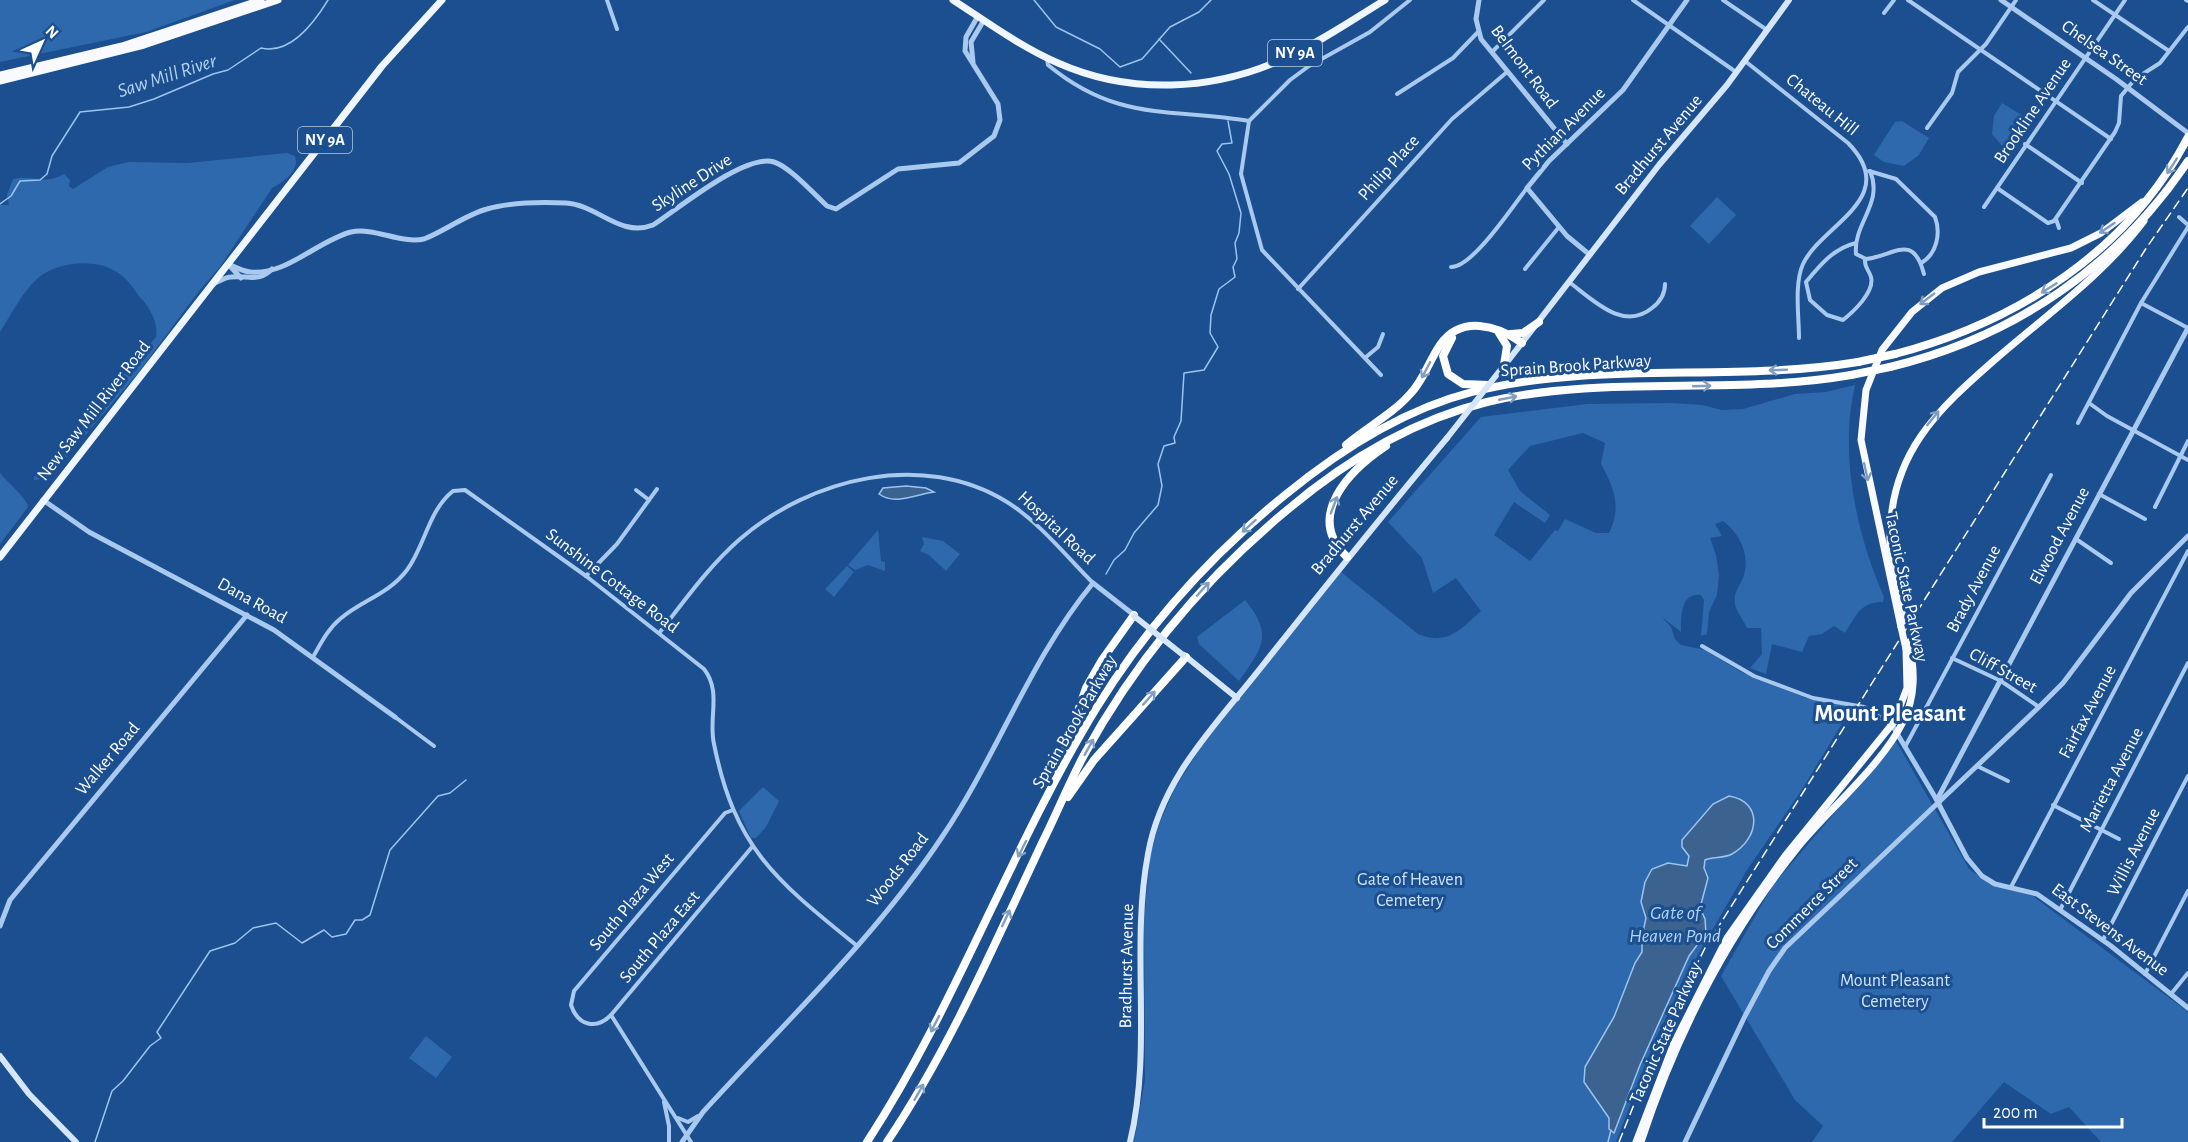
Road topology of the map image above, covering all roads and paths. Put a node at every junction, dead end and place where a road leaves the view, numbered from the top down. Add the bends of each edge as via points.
1 (261, 0) edge
2 (278, 0) edge
3 (442, 0) edge
4 (607, 0) edge
5 (953, 0) edge
6 (1385, 0) edge
7 (1410, 0) edge
8 (1479, 0) edge
9 (1544, 0) edge
10 (1633, 0) edge
11 (1687, 0) edge
12 (1723, 0) edge
13 (1789, 0) edge
14 (1894, 0) edge
15 (1908, 0) edge
16 (2001, 0) edge
17 (2016, 0) edge
18 (2093, 0) edge
19 (2125, 0) edge
20 (2011, 7) junction
21 (1884, 14) dead end
22 (2114, 15) junction
23 (981, 18) junction
24 (1669, 26) junction
25 (2188, 27) edge
26 (617, 29) dead end
27 (1768, 30) junction
28 (1478, 32) junction
29 (1980, 50) junction
30 (2170, 51) junction
31 (1492, 52) junction
32 (1047, 58) junction
33 (2085, 58) junction
34 (1745, 61) junction
35 (1508, 72) junction
36 (1737, 72) junction
37 (0, 75) edge
38 (0, 81) edge
39 (2127, 87) junction
40 (1397, 94) dead end
41 (2055, 101) junction
42 (1249, 120) junction
43 (1927, 128) dead end
44 (2188, 133) edge
45 (2188, 137) edge
46 (2111, 139) junction
47 (1567, 144) junction
48 (2025, 144) junction
49 (2188, 161) edge
50 (1867, 171) junction
51 (2082, 183) junction
52 (1527, 188) junction
53 (1997, 188) junction
54 (2154, 192) junction
55 (2157, 205) junction
56 (1984, 207) dead end
57 (2179, 217) dead end
58 (2056, 219) junction
59 (1559, 226) junction
60 (2188, 226) edge
61 (2059, 228) dead end
62 (1856, 243) junction
63 (1590, 255) junction
64 (1864, 259) junction
65 (1921, 263) junction
66 (228, 264) junction
67 (1451, 267) dead end
68 (272, 269) junction
69 (1525, 269) dead end
70 (1924, 273) dead end
71 (241, 278) junction
72 (1569, 282) junction
73 (213, 284) junction
74 (1665, 284) dead end
75 (1298, 289) junction
76 (2141, 303) junction
77 (1539, 322) junction
78 (2188, 328) edge
79 (1502, 332) junction
80 (1383, 334) dead end
81 (1799, 338) dead end
82 (1521, 345) junction
83 (1366, 357) junction
84 (1503, 367) junction
85 (1381, 375) dead end
86 (1503, 386) junction
87 (2089, 403) junction
88 (2078, 423) dead end
89 (1412, 428) junction
90 (2133, 430) junction
91 (2188, 441) edge
92 (2180, 456) junction
93 (2188, 460) edge
94 (1325, 464) junction
95 (2051, 475) dead end
96 (657, 489) dead end
97 (636, 490) dead end
98 (2100, 494) junction
99 (43, 500) junction
100 (649, 500) junction
101 (2155, 507) dead end
102 (2145, 519) dead end
103 (2188, 536) edge
104 (2076, 538) junction
105 (2188, 551) edge
106 (1347, 556) junction
107 (0, 557) edge
108 (2111, 563) dead end
109 (586, 576) junction
110 (1093, 583) junction
111 (247, 615) junction
112 (1134, 616) junction
113 (1902, 624) junction
114 (660, 632) junction
115 (1702, 646) dead end
116 (1907, 646) junction
117 (1184, 656) junction
118 (313, 657) junction
119 (1953, 658) junction
120 (2188, 663) edge
121 (2001, 681) junction
122 (1237, 698) junction
123 (2039, 707) junction
124 (395, 717) joint
125 (1892, 726) junction
126 (1896, 734) junction
127 (434, 746) dead end
128 (1904, 748) junction
129 (1960, 758) joint
130 (1977, 766) junction
131 (2187, 780) edge
132 (2007, 781) dead end
133 (1048, 797) junction
134 (1938, 803) junction
135 (2054, 805) junction
136 (732, 810) junction
137 (1054, 818) junction
138 (2101, 829) junction
139 (2119, 839) dead end
140 (752, 847) junction
141 (2011, 886) junction
142 (2188, 891) edge
143 (2060, 910) junction
144 (0, 926) edge
145 (2103, 940) junction
146 (856, 945) junction
147 (2188, 973) edge
148 (2145, 974) junction
149 (2171, 994) junction
150 (2188, 1008) edge
151 (611, 1015) junction
152 (0, 1056) edge
153 (662, 1095) junction
154 (703, 1112) junction
155 (675, 1116) junction
156 (687, 1135) junction
157 (76, 1142) edge
158 (669, 1142) edge
159 (682, 1142) edge
160 (691, 1142) edge
161 (867, 1142) edge
162 (888, 1142) edge
163 (1130, 1142) edge
164 (1636, 1142) edge
165 (1641, 1142) edge
166 (1685, 1142) edge

1 - 37 highway via 122,46
2 - 38 highway via 144,45
3 - 66 main road, NY 9A via 382,66
4 - 26 street
5 - 23 main road, NY 9A
6 - 32 main road, NY 9A via 1283,59 1210,82 1122,82 1085,74
7 - 42 street via 1370,32 1290,80
8 - 28 street, Belmont Road
9 - 31 street
10 - 24 street
11 - 24 street, Pythian Avenue
12 - 27 street
13 - 27 main road, Bradhurst Avenue
14 - 21 street
15 - 29 street
16 - 20 street, Chelsea Street
17 - 20 street
18 - 22 street
19 - 22 street, Brookline Avenue
20 - 29 street
20 - 33 street, Chelsea Street
22 - 30 street
22 - 33 street, Brookline Avenue
23 - 32 main road, NY 9A
23 - 68 street, Skyline Drive via 971,42 973,62 999,108 999,125 992,139 959,163 898,169 836,209 827,206 780,165 762,161 737,170 643,229 623,227 572,204 505,206 487,208 416,241 353,232
24 - 36 street
24 - 47 street, Pythian Avenue via 1623,90
25 - 30 street
27 - 34 main road, Bradhurst Avenue
28 - 31 street, Belmont Road
28 - 40 street via 1453,58
29 - 41 street
29 - 43 street via 1958,72 1952,93
30 - 39 street
31 - 35 street, Belmont Road
32 - 42 street via 1048,64 1072,82 1124,107
33 - 39 street, Chelsea Street
33 - 41 street, Brookline Avenue
34 - 36 main road, Bradhurst Avenue
34 - 50 street, Chateau Hill via 1848,143
35 - 47 street, Belmont Road
35 - 75 street, Philip Place via 1452,120
36 - 63 main road, Bradhurst Avenue via 1664,158
39 - 44 street, Chelsea Street
39 - 46 street via 2121,96 2119,123
41 - 46 street
41 - 48 street, Brookline Avenue
42 - 75 street via 1241,174 1258,243
45 -> 54 highway, Taconic State Parkway
46 - 51 street
47 - 52 street, Pythian Avenue
48 - 51 street
48 - 53 street, Brookline Avenue
49 - 55 highway, Taconic State Parkway
50 - 62 street via 1874,186 1873,204
50 - 65 street via 1896,179 1935,217 1937,243
50 - 81 street via 1858,205 1804,262
51 - 58 street
52 - 59 street
52 - 67 street, Pythian Avenue via 1474,254 1462,265
53 - 56 street, Brookline Avenue
53 - 58 street via 2048,223
54 -> 86 highway, Sprain Brook Parkway, bridge via 2108,243 2048,289 1963,332 1895,354 1798,369 1580,377
54 -> 113 highway, Taconic State Parkway via 2079,245 1979,272 1942,288 1906,317 1882,350 1866,390 1861,440
89 -> 55 highway, Sprain Brook Parkway, bridge via 1474,406 1548,392 1788,383 1890,368 1961,345 2042,304 2104,260
113 -> 55 highway, Taconic State Parkway via 1890,523 1898,482 1918,439 1947,401 2116,253
57 - 60 street
58 - 61 street
59 - 63 street
59 - 69 street
60 - 76 street
62 - 64 street via 1856,254
62 - 64 street via 1826,258 1806,282 1808,296 1827,315 1843,320 1855,311 1870,286
63 - 72 main road, Bradhurst Avenue
64 - 65 street via 1899,248 1913,252
65 - 70 street
66 - 68 street, Skyline Drive via 253,272
66 - 71 street
66 - 73 main road, NY 9A
68 - 71 street, Skyline Drive via 255,279
71 - 73 street, Skyline Drive via 231,277
72 - 74 street via 1612,313 1627,317 1654,307 1663,297
72 - 77 main road, Bradhurst Avenue
73 - 99 main road, New Saw Mill River Road / NY 9A
75 - 83 street
76 - 78 street
76 - 87 street
77 - 79 highway via 1520,334
77 - 82 main road, Bradhurst Avenue
78 - 90 street, Elwood Avenue
79 - 82 highway
79 - 84 highway via 1507,345
79 - 86 highway via 1480,330 1459,334 1448,342 1443,359 1448,374 1459,382
79 -> 94 highway via 1490,326 1476,326 1450,334 1406,399
80 - 83 street via 1378,347
82 - 84 main road, Bradhurst Avenue
83 - 85 street
84 - 106 main road, Bradhurst Avenue, bridge
86 - 94 highway, Sprain Brook Parkway via 1450,399 1404,417
87 - 88 street
87 - 90 street
106 -> 89 highway via 1330,531 1329,518 1335,500 1357,468
137 -> 89 highway, Sprain Brook Parkway via 1114,704 1152,650 1204,588 1314,488 1368,451
90 - 92 street
90 - 98 street, Elwood Avenue
91 - 92 street
92 - 93 street
92 - 101 street
94 -> 133 highway, Sprain Brook Parkway via 1239,534 1166,611 1099,705
95 - 119 street, Brady Avenue
96 - 100 street
97 - 100 street
98 - 102 street
98 - 104 street, Elwood Avenue
99 - 107 main road, New Saw Mill River Road / NY 9A
99 - 111 street, Dana Road via 89,532
100 - 109 street via 617,544
103 - 123 street, Commerce Street via 2131,593 2063,683
104 - 108 street
104 - 121 street, Elwood Avenue
105 - 135 street, Fairfax Avenue
106 - 122 main road, Bradhurst Avenue
109 - 114 street, Sunshine Cottage Road
109 - 118 street, Sunshine Cottage Road via 465,490 453,491 437,510 407,570 385,592 335,623
110 - 112 street, Hospital Road
110 - 114 street, Hospital Road via 1023,514 982,489 939,477 892,475 817,492 765,520 713,566
110 - 146 street, Woods Road via 1053,640 942,837 896,900
111 - 118 street, Dana Road
111 - 144 street, Walker Road via 10,900
112 - 117 main road, Hospital Road, bridge
112 - 133 highway via 1086,688
113 - 116 highway, Taconic State Parkway, bridge
114 - 136 street, Sunshine Cottage Road via 710,677 715,693 711,724
115 - 125 street via 1754,676 1813,698 1870,710
116 - 125 highway, Taconic State Parkway via 1907,688
116 - 126 highway, Taconic State Parkway via 1914,669 1913,690 1907,714
117 - 122 main road, Hospital Road
137 -> 117 highway via 1094,760
118 - 124 street, Dana Road
119 - 121 street, Cliff Street
119 - 128 street, Brady Avenue
120 - 138 street, Marietta Avenue
121 - 123 street, Cliff Street
121 - 129 street, Elwood Avenue
122 - 163 main road, Bradhurst Avenue via 1192,752 1176,778 1148,850 1140,951 1141,1079
123 - 130 street, Commerce Street
124 - 127 street, Dana Road
125 - 126 street, East Stevens Avenue
125 - 164 highway, Taconic State Parkway via 1785,855 1732,931 1681,1028
126 - 128 street, East Stevens Avenue
126 - 165 highway, Taconic State Parkway via 1798,847 1740,928 1692,1017
128 - 134 street, East Stevens Avenue
129 - 134 street, Commerce Street
130 - 132 street
130 - 134 street, Commerce Street
131 - 145 street, Willis Avenue
133 -> 161 highway, Sprain Brook Parkway via 920,1054
134 - 141 street, East Stevens Avenue via 1974,868 1995,884
134 - 166 street, Commerce Street via 1779,956 1736,1034
135 - 138 street
135 - 141 street, Fairfax Avenue
136 - 140 street, Sunshine Cottage Road
136 - 151 street, South Plaza West via 725,813 574,991 571,1005 579,1020 600,1024
162 -> 137 highway, Sprain Brook Parkway via 951,1034
138 - 139 street
138 - 143 street, Marietta Avenue
140 - 146 street, Sunshine Cottage Road via 780,881
140 - 151 street, South Plaza East
141 - 143 street, East Stevens Avenue via 2037,894
142 - 148 street
143 - 145 street, East Stevens Avenue
145 - 148 street, East Stevens Avenue
146 - 154 street, Woods Road
147 - 149 street
148 - 149 street, East Stevens Avenue
149 - 150 street, East Stevens Avenue
151 - 153 street
152 - 157 main road via 29,1094
153 - 155 street
153 - 158 street
154 - 155 street via 688,1122
154 - 156 street, Woods Road
155 - 156 street
156 - 159 street, Woods Road
156 - 160 street

